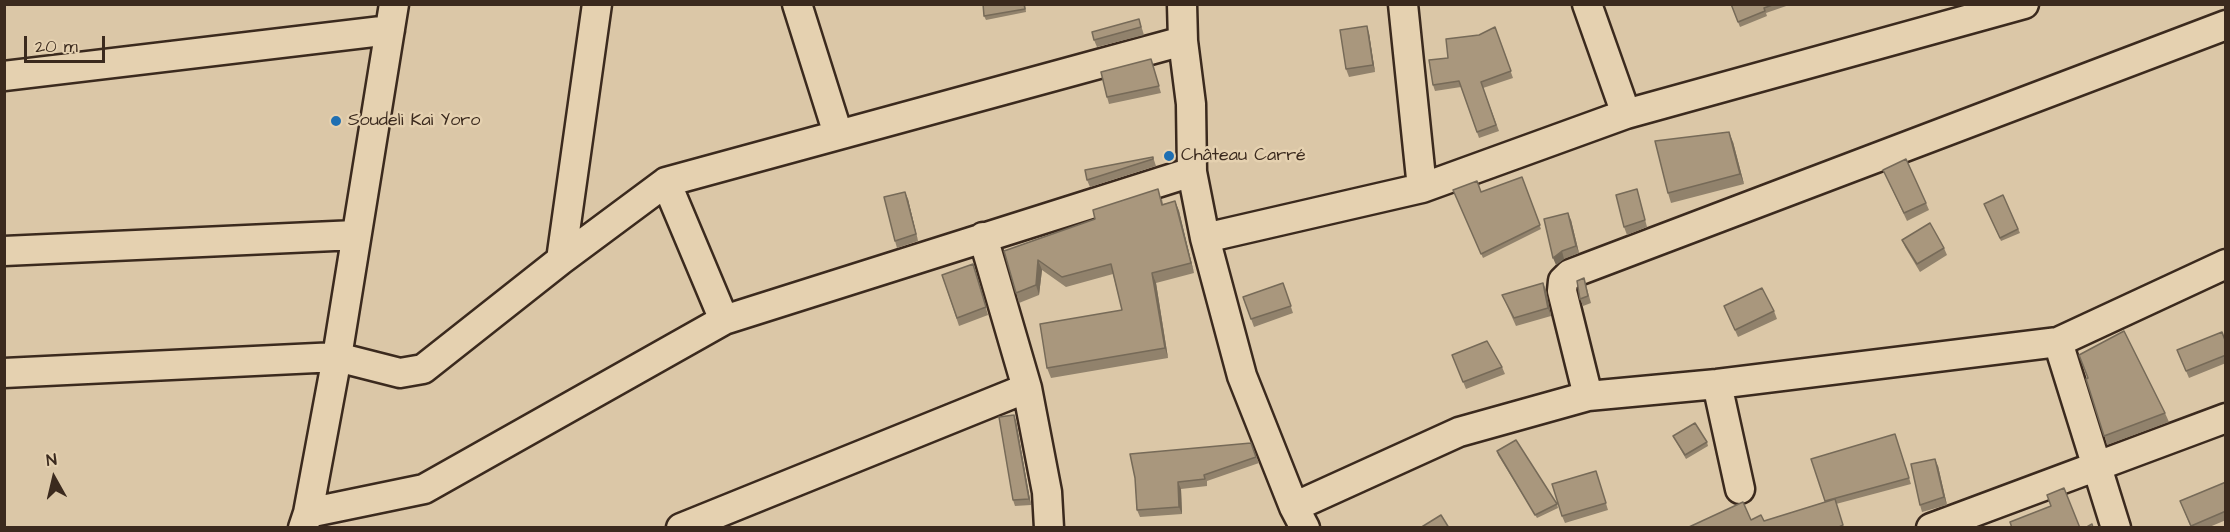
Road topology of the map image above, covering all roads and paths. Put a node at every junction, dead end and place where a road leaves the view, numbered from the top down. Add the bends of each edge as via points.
1 (597, 4) edge
2 (797, 4) edge
3 (1182, 4) edge
4 (1403, 4) edge
5 (1587, 4) edge
6 (2024, 4) edge
7 (392, 17) edge
8 (2226, 25) edge
9 (1183, 42) junction
10 (4, 76) edge
11 (1626, 114) junction
12 (838, 134) junction
13 (1192, 172) junction
14 (666, 182) junction
15 (1422, 188) junction
16 (356, 235) junction
17 (983, 237) junction
18 (1205, 237) junction
19 (4, 251) edge
20 (561, 260) junction
21 (2226, 264) edge
22 (724, 320) junction
23 (2058, 342) junction
24 (337, 357) junction
25 (4, 373) edge
26 (1717, 384) junction
27 (1027, 388) junction
28 (1588, 396) junction
29 (2226, 418) edge
30 (2096, 466) junction
31 (1740, 489) dead end
32 (1299, 517) edge
33 (305, 520) edge
34 (681, 528) edge
35 (1049, 528) edge
36 (1931, 528) edge
37 (2116, 528) edge

1 - 20 street
2 - 12 street
3 - 9 street
4 - 15 street
5 - 11 street
6 - 11 street
7 - 10 street
7 - 16 street
8 - 28 street via 1570,274 1563,281 1562,291
9 - 12 street
9 - 13 street via 1191,104
11 - 15 street
12 - 14 street
13 - 17 street
13 - 18 street
14 - 20 street
14 - 22 street
15 - 18 street
16 - 19 street
16 - 24 street
17 - 22 street
17 - 27 street
18 - 32 street via 1242,376
20 - 24 street via 423,369 400,373
21 - 23 street
22 - 33 street via 423,489
23 - 26 street
23 - 30 street
24 - 25 street
24 - 33 street
26 - 28 street
26 - 31 street
27 - 34 street
27 - 35 street via 1047,492
28 - 32 street via 1458,432
29 - 30 street
30 - 36 street
30 - 37 street

